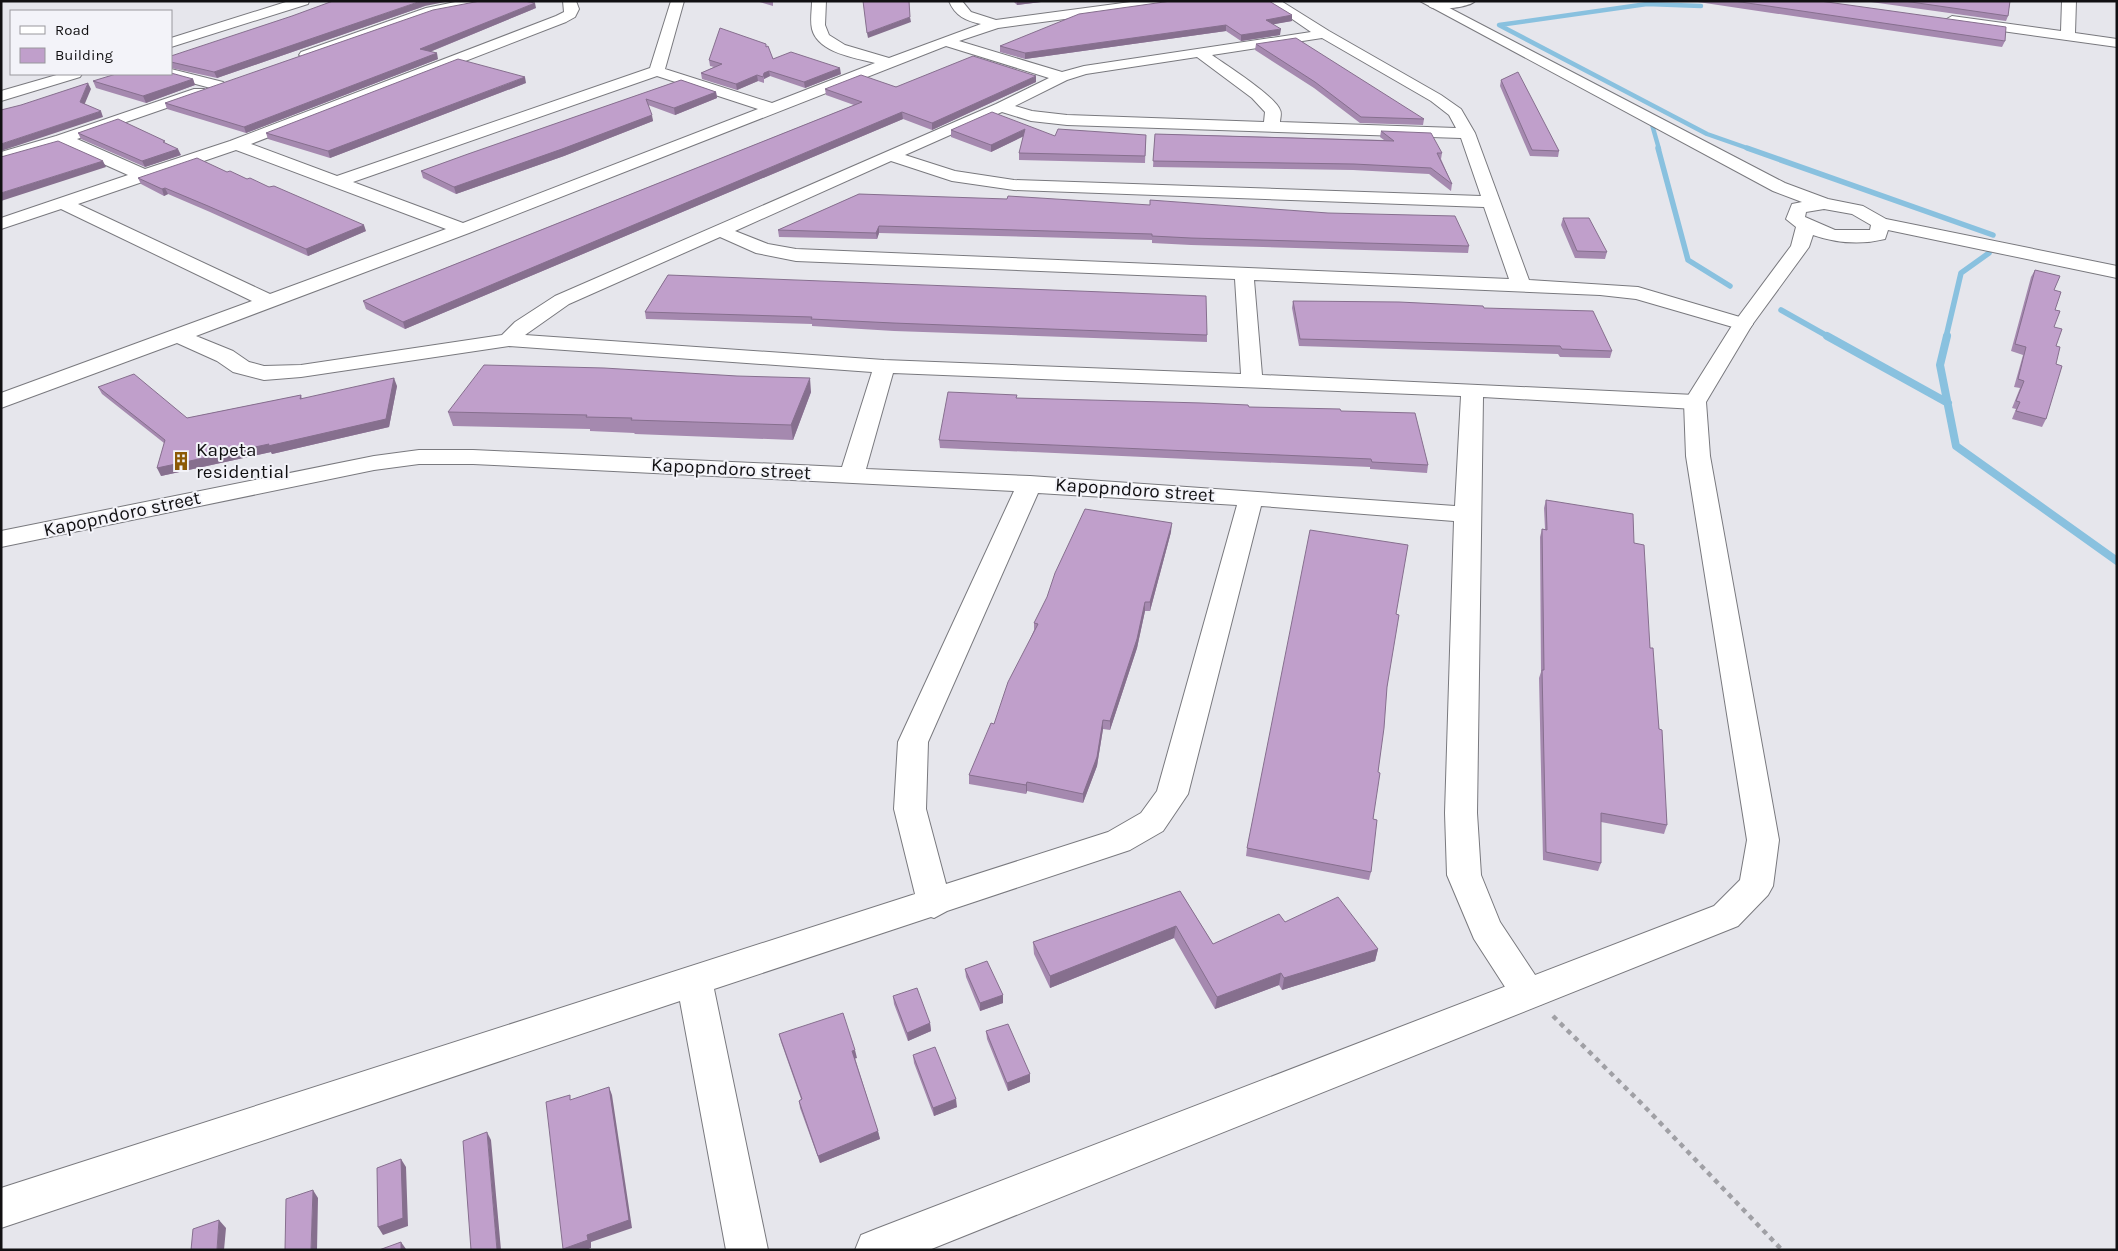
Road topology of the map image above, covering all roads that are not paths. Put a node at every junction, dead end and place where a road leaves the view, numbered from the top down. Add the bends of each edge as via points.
1 (303, 1) edge
2 (481, 1) edge
3 (569, 1) edge
4 (678, 1) edge
5 (819, 1) edge
6 (955, 1) edge
7 (1170, 1) edge
8 (1272, 1) edge
9 (1469, 1) edge
10 (2069, 1) edge
11 (1431, 4) edge
12 (1935, 18) edge
13 (996, 24) junction
14 (1324, 34) junction
15 (2068, 36) junction
16 (945, 41) junction
17 (2117, 43) edge
18 (172, 44) edge
19 (1199, 52) junction
20 (292, 59) edge
21 (890, 62) junction
22 (657, 71) junction
23 (172, 73) edge
24 (72, 75) edge
25 (1062, 77) junction
26 (1, 96) edge
27 (1001, 107) junction
28 (772, 108) junction
29 (1272, 126) junction
30 (1467, 133) junction
31 (62, 139) junction
32 (236, 144) junction
33 (888, 155) junction
34 (1, 157) edge
35 (145, 176) junction
36 (338, 181) junction
37 (1779, 187) junction
38 (1492, 202) junction
39 (64, 204) junction
40 (1824, 204) junction
41 (1798, 208) junction
42 (1, 224) edge
43 (463, 228) junction
44 (1879, 229) junction
45 (718, 230) junction
46 (1803, 236) junction
47 (2117, 272) edge
48 (1244, 274) junction
49 (1521, 286) junction
50 (269, 301) junction
51 (1743, 324) junction
52 (179, 336) junction
53 (509, 340) junction
54 (884, 366) junction
55 (1252, 382) junction
56 (1472, 390) junction
57 (1, 401) edge
58 (1695, 402) junction
59 (852, 474) junction
60 (1030, 483) junction
61 (1251, 497) junction
62 (1467, 514) junction
63 (1, 539) edge
64 (934, 904) junction
65 (694, 981) junction
66 (1529, 993) junction
67 (1, 1208) edge
68 (747, 1250) edge
69 (876, 1250) edge

1 - 18 street
2 - 20 street via 431,10
3 - 32 street via 570,14 561,19
4 - 22 street
5 - 21 street via 820,32 825,40 836,47
6 - 13 street via 964,14
7 - 13 street
8 - 14 street
9 - 11 street
10 - 15 street
11 - 37 street
12 - 15 street
13 - 16 street
14 - 19 street
14 - 30 street via 1436,98 1455,112
15 - 17 street
16 - 21 street
16 - 25 street
19 - 25 street via 1115,64
19 - 29 street via 1257,95 1273,111
21 - 28 street
22 - 28 street
22 - 36 street
23 - 31 street via 223,84
24 - 26 street
25 - 27 street
27 - 29 street via 1031,116 1067,120
27 - 33 street
28 - 43 street
29 - 30 street
30 - 38 street
31 - 34 street
31 - 35 street
32 - 35 street
32 - 36 street
33 - 38 street via 952,176 1014,185
33 - 45 street
35 - 39 street
36 - 43 street
37 - 40 street
37 - 41 street
38 - 49 street
39 - 42 street
39 - 50 street
40 - 41 street
40 - 44 street via 1857,210
41 - 46 street via 1795,219
43 - 50 street
44 - 46 street via 1851,239
44 - 47 street via 1959,238
45 - 48 street via 763,249 796,255
45 - 53 street via 562,300 522,326
46 - 51 street
48 - 49 street
48 - 55 street
49 - 51 street via 1638,294
50 - 52 street
51 - 58 street
52 - 53 street via 225,356 241,367 264,373
52 - 57 street
53 - 54 street
54 - 55 street
54 - 59 street
55 - 56 street
56 - 58 street
56 - 62 street
58 - 66 street via 1698,456 1764,840 1756,886 1726,916
59 - 60 street, Kapopndoro street
59 - 63 street, Kapopndoro street via 474,456 419,457 374,463
60 - 61 street, Kapopndoro street
60 - 64 street via 913,742 910,809
61 - 62 street, Kapopndoro street
61 - 64 street via 1172,794 1152,822 1118,841
62 - 66 street via 1461,813 1464,875 1486,930
64 - 65 street
65 - 67 street
65 - 68 street
66 - 69 street

